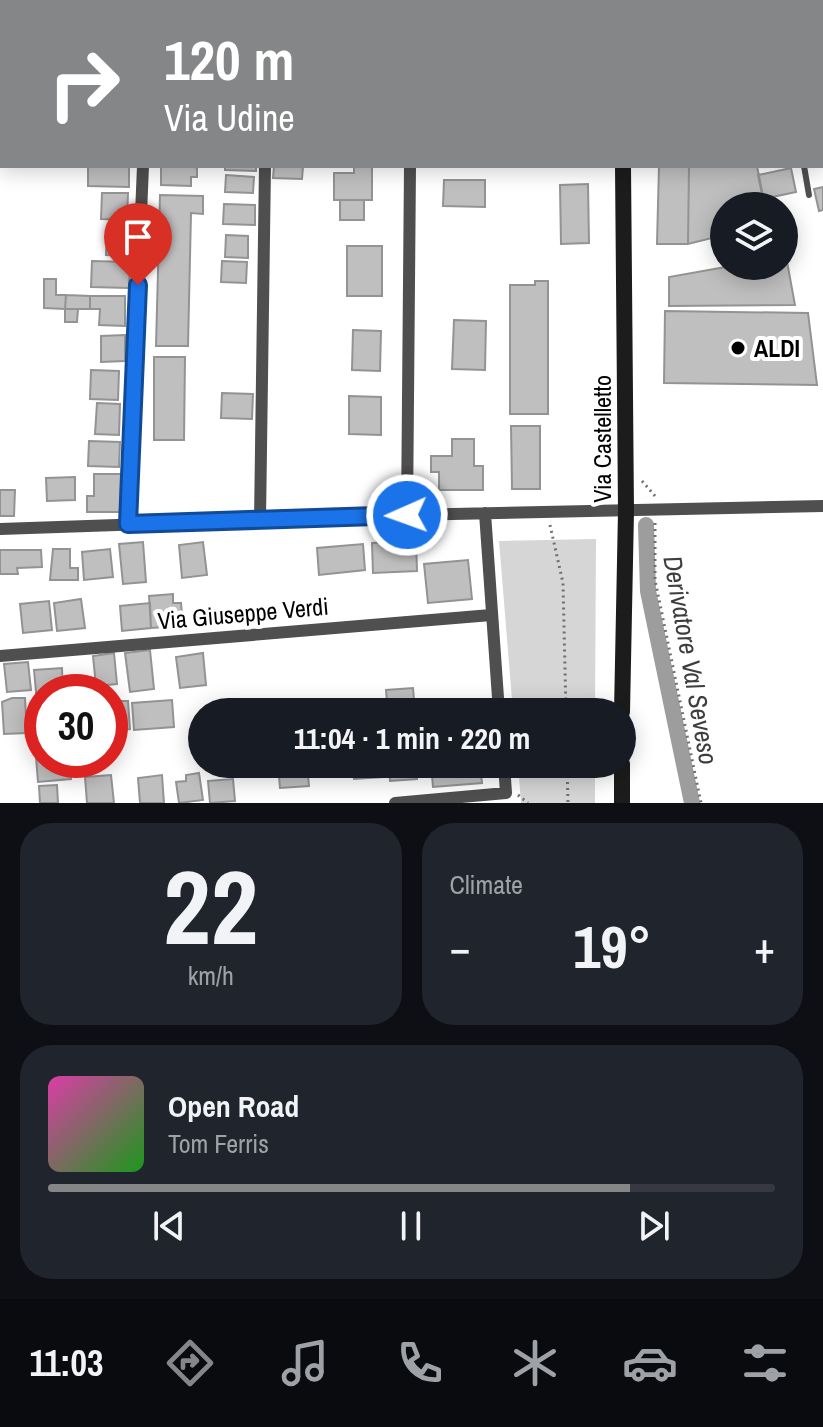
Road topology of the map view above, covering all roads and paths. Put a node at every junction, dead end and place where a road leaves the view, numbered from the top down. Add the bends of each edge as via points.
1 (143, 168) edge
2 (265, 168) edge
3 (410, 168) edge
4 (623, 168) edge
5 (804, 168) edge
6 (809, 195) dead end
7 (823, 506) edge
8 (626, 511) junction
9 (490, 513) junction
10 (547, 514) junction
11 (407, 515) junction
12 (260, 520) junction
13 (128, 524) junction
14 (0, 529) edge
15 (655, 580) dead end
16 (491, 615) junction
17 (0, 656) edge
18 (498, 698) edge
19 (566, 698) edge
20 (622, 698) edge
21 (505, 778) edge
22 (567, 778) edge
23 (622, 778) edge
24 (395, 803) edge
25 (568, 803) edge
26 (622, 803) edge
27 (701, 803) edge

1 - 13 street
2 - 12 street
3 - 11 street
4 - 8 main road, Via Castelletto
5 - 6 lane
7 - 8 street
8 - 10 street
8 - 20 main road, Via Castelletto
9 - 10 street
9 - 11 street
9 - 16 street
10 - 19 path via 563,583
11 - 12 street
12 - 13 street
13 - 14 street
15 - 27 path
16 - 17 street, Via Giuseppe Verdi
16 - 18 street
21 - 24 street via 506,793
22 - 25 path
23 - 26 main road

